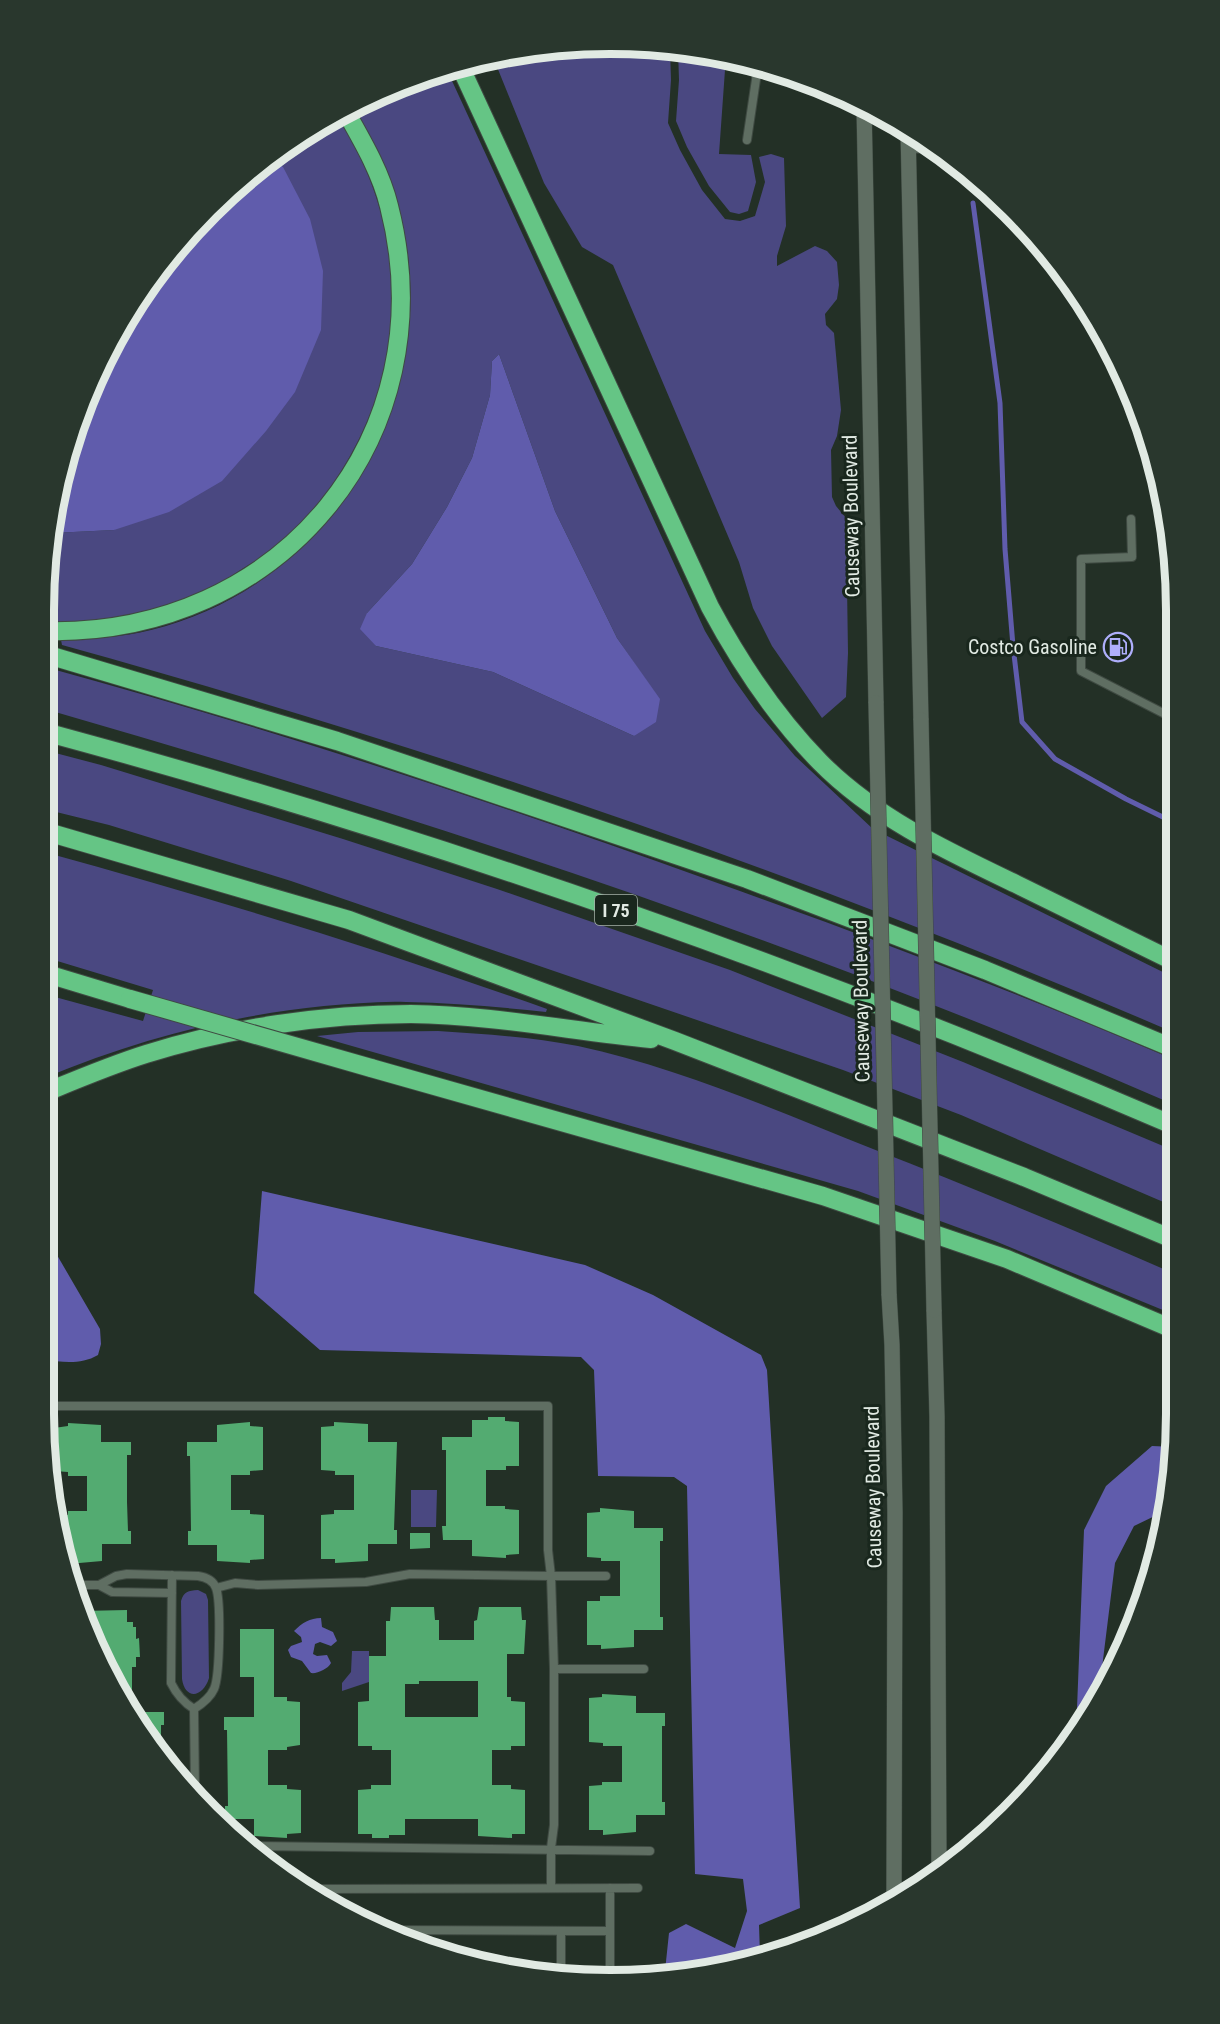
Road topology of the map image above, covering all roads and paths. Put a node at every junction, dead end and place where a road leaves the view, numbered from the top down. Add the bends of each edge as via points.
1 (464, 74) edge
2 (757, 74) edge
3 (864, 115) edge
4 (350, 119) edge
5 (747, 140) dead end
6 (908, 141) edge
7 (908, 148) junction
8 (919, 148) edge
9 (1131, 519) dead end
10 (54, 631) edge
11 (54, 657) edge
12 (1163, 713) dead end
13 (54, 735) edge
14 (54, 834) edge
15 (1166, 958) edge
16 (54, 976) edge
17 (675, 1041) junction
18 (1166, 1045) edge
19 (54, 1089) edge
20 (1166, 1122) edge
21 (1166, 1236) edge
22 (1166, 1326) edge
23 (54, 1406) edge
24 (172, 1575) junction
25 (551, 1576) junction
26 (606, 1576) dead end
27 (81, 1585) edge
28 (99, 1585) junction
29 (216, 1588) junction
30 (172, 1593) junction
31 (554, 1669) junction
32 (644, 1670) dead end
33 (195, 1709) junction
34 (195, 1784) edge
35 (261, 1846) edge
36 (551, 1848) junction
37 (650, 1851) dead end
38 (939, 1862) edge
39 (550, 1888) junction
40 (609, 1888) junction
41 (638, 1888) dead end
42 (321, 1889) edge
43 (894, 1892) edge
44 (403, 1930) edge
45 (561, 1931) junction
46 (610, 1931) junction
47 (561, 1968) edge
48 (610, 1970) edge

1 - 15 highway via 710,607 748,674 783,720 821,763 908,828
2 - 5 lane
3 - 43 main road, Causeway Boulevard, bridge via 895,1513
4 - 10 highway via 377,170 389,204 401,271 397,358 378,423 362,455 344,486 292,545 226,591 195,606 126,626
6 - 7 main road
7 - 8 lane
7 - 38 main road, bridge via 937,1429
9 - 12 lane via 1132,557 1081,559 1081,671
11 - 18 highway via 337,741 747,879 985,970
13 - 20 highway, I 75 via 302,807 620,911 1040,1068
14 - 17 highway via 349,920
16 - 22 highway, bridge via 823,1196 1007,1259
17 - 19 highway via 453,1016 328,1018 203,1038 146,1054
17 - 21 highway
23 - 25 lane via 548,1406
24 - 28 lane via 127,1574
24 - 29 lane via 201,1576
24 - 30 lane
25 - 26 lane
25 - 29 lane via 410,1574 359,1582 235,1583
25 - 31 lane
27 - 28 lane
28 - 30 lane via 119,1593
29 - 33 lane via 218,1679 213,1692
30 - 33 lane via 171,1683 184,1702
31 - 32 lane
31 - 36 lane
33 - 34 lane
35 - 36 lane
36 - 37 lane
36 - 39 lane
39 - 40 lane
39 - 42 lane
40 - 41 lane
40 - 46 lane
44 - 45 lane
45 - 46 lane
45 - 47 lane
46 - 48 lane

